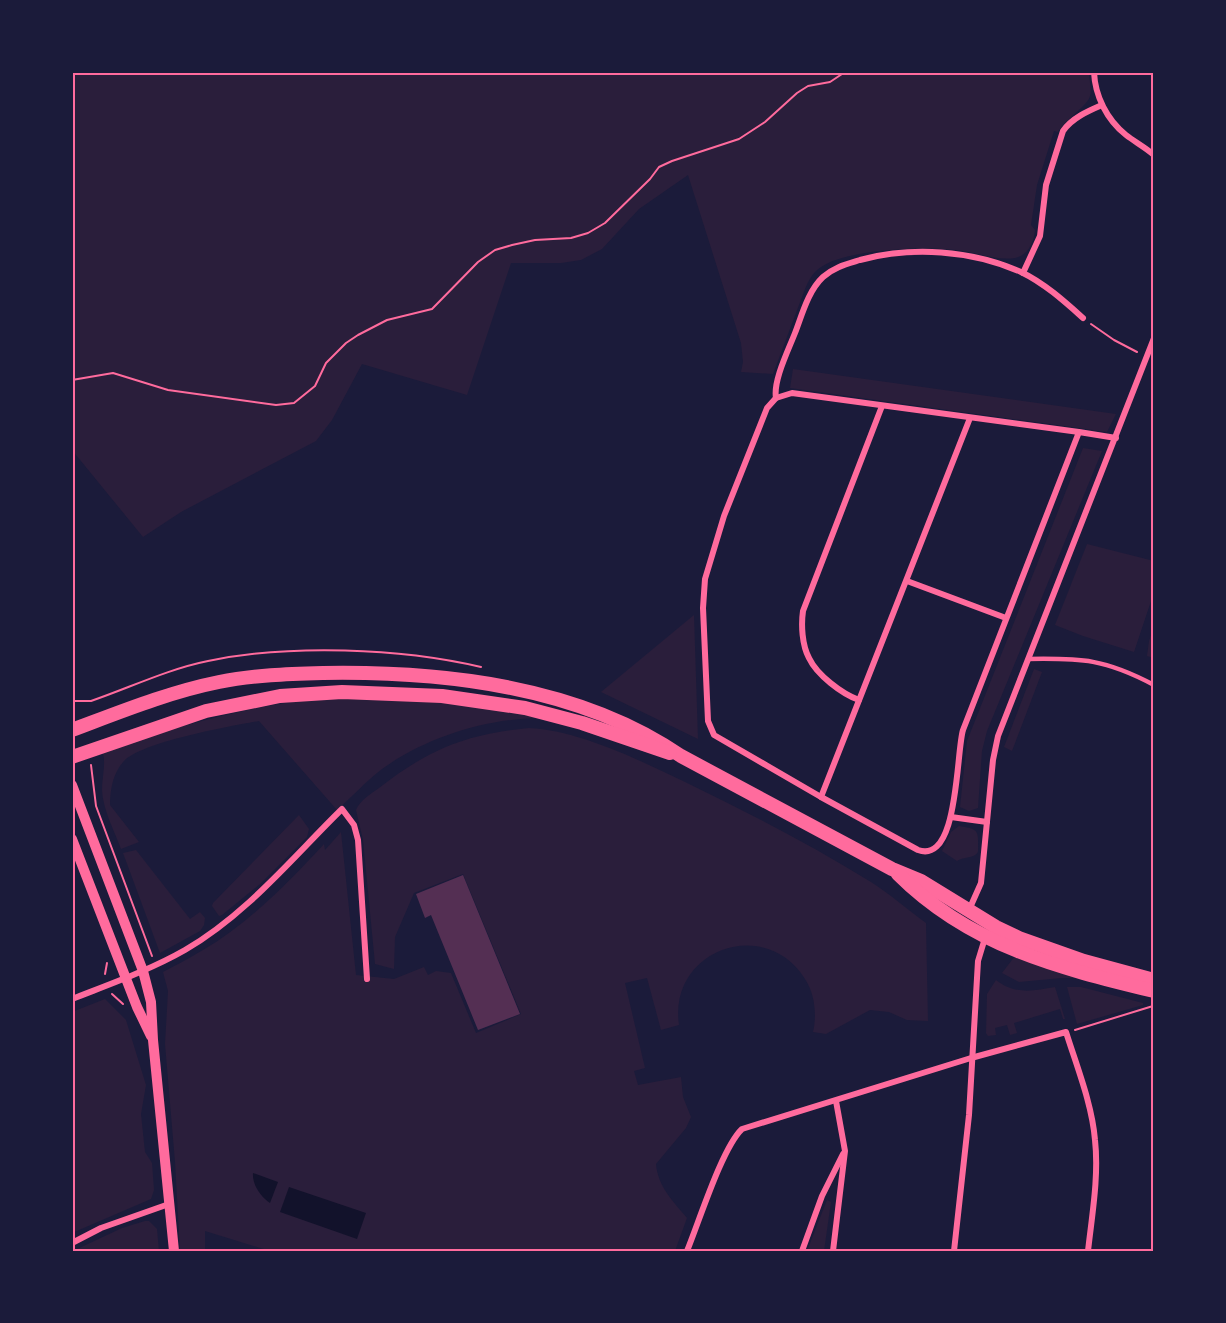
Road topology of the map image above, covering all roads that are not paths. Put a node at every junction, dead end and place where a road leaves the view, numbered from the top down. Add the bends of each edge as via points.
1 (1094, 72) edge
2 (1102, 105) junction
3 (1152, 151) edge
4 (1023, 273) junction
5 (1083, 318) road end
6 (1154, 338) edge
7 (1150, 359) edge
8 (776, 398) junction
9 (882, 406) junction
10 (970, 418) junction
11 (1079, 432) junction
12 (1116, 438) junction
13 (907, 580) junction
14 (1005, 618) junction
15 (1028, 659) junction
16 (1154, 685) edge
17 (859, 700) junction
18 (72, 730) edge
19 (681, 756) junction
20 (72, 757) edge
21 (72, 785) edge
22 (821, 797) junction
23 (951, 817) junction
24 (987, 822) junction
25 (72, 839) edge
26 (892, 869) junction
27 (969, 910) junction
28 (985, 938) junction
29 (142, 970) junction
30 (125, 978) junction
31 (367, 979) dead end
32 (1152, 985) edge
33 (72, 999) edge
34 (153, 1040) junction
35 (971, 1058) junction
36 (836, 1101) junction
37 (845, 1151) junction
38 (169, 1204) junction
39 (72, 1243) edge
40 (174, 1251) edge
41 (687, 1251) edge
42 (802, 1251) edge
43 (833, 1251) edge
44 (954, 1251) edge
45 (1088, 1251) edge

1 - 2 street
2 - 3 street via 1121,131
2 - 4 street via 1079,116 1064,131 1046,184 1040,236
4 - 5 street
4 - 8 street via 966,256 923,252 891,254 839,267 822,278 812,292 785,359
6 - 7 street
7 - 12 street
8 - 9 street via 792,393
8 - 22 street via 767,408 724,516 705,579 708,721 717,739
9 - 10 street
9 - 17 street via 802,611 807,656 814,667 845,695
10 - 11 street
10 - 13 street
11 - 12 street
11 - 14 street
12 - 15 street
13 - 14 street
13 - 17 street
14 - 23 street via 960,738
15 - 16 lane via 1078,658 1106,663
15 - 24 street via 995,747
17 - 22 street
18 - 19 main road via 221,681 310,673 414,674 551,698 635,728
19 - 20 main road via 525,708 442,696 342,692 280,696 206,711
19 - 26 main road
21 - 29 street
22 - 23 street via 928,852 945,835
23 - 24 street
24 - 27 street via 981,883
25 - 30 street
26 - 27 main road via 921,881
26 - 28 main road via 922,896
27 - 32 main road via 1006,932
28 - 32 main road via 1054,964
28 - 35 street via 978,961
29 - 30 street
29 - 31 street via 186,950 246,906 342,810 354,825 358,840
29 - 34 street via 151,1002
30 - 33 street
30 - 34 street
34 - 38 street
35 - 36 street
35 - 44 street via 969,1115
35 - 45 street via 1066,1032 1095,1139
36 - 37 street
36 - 41 street via 738,1133
37 - 42 street
37 - 43 street
38 - 39 street via 101,1228
38 - 40 street

